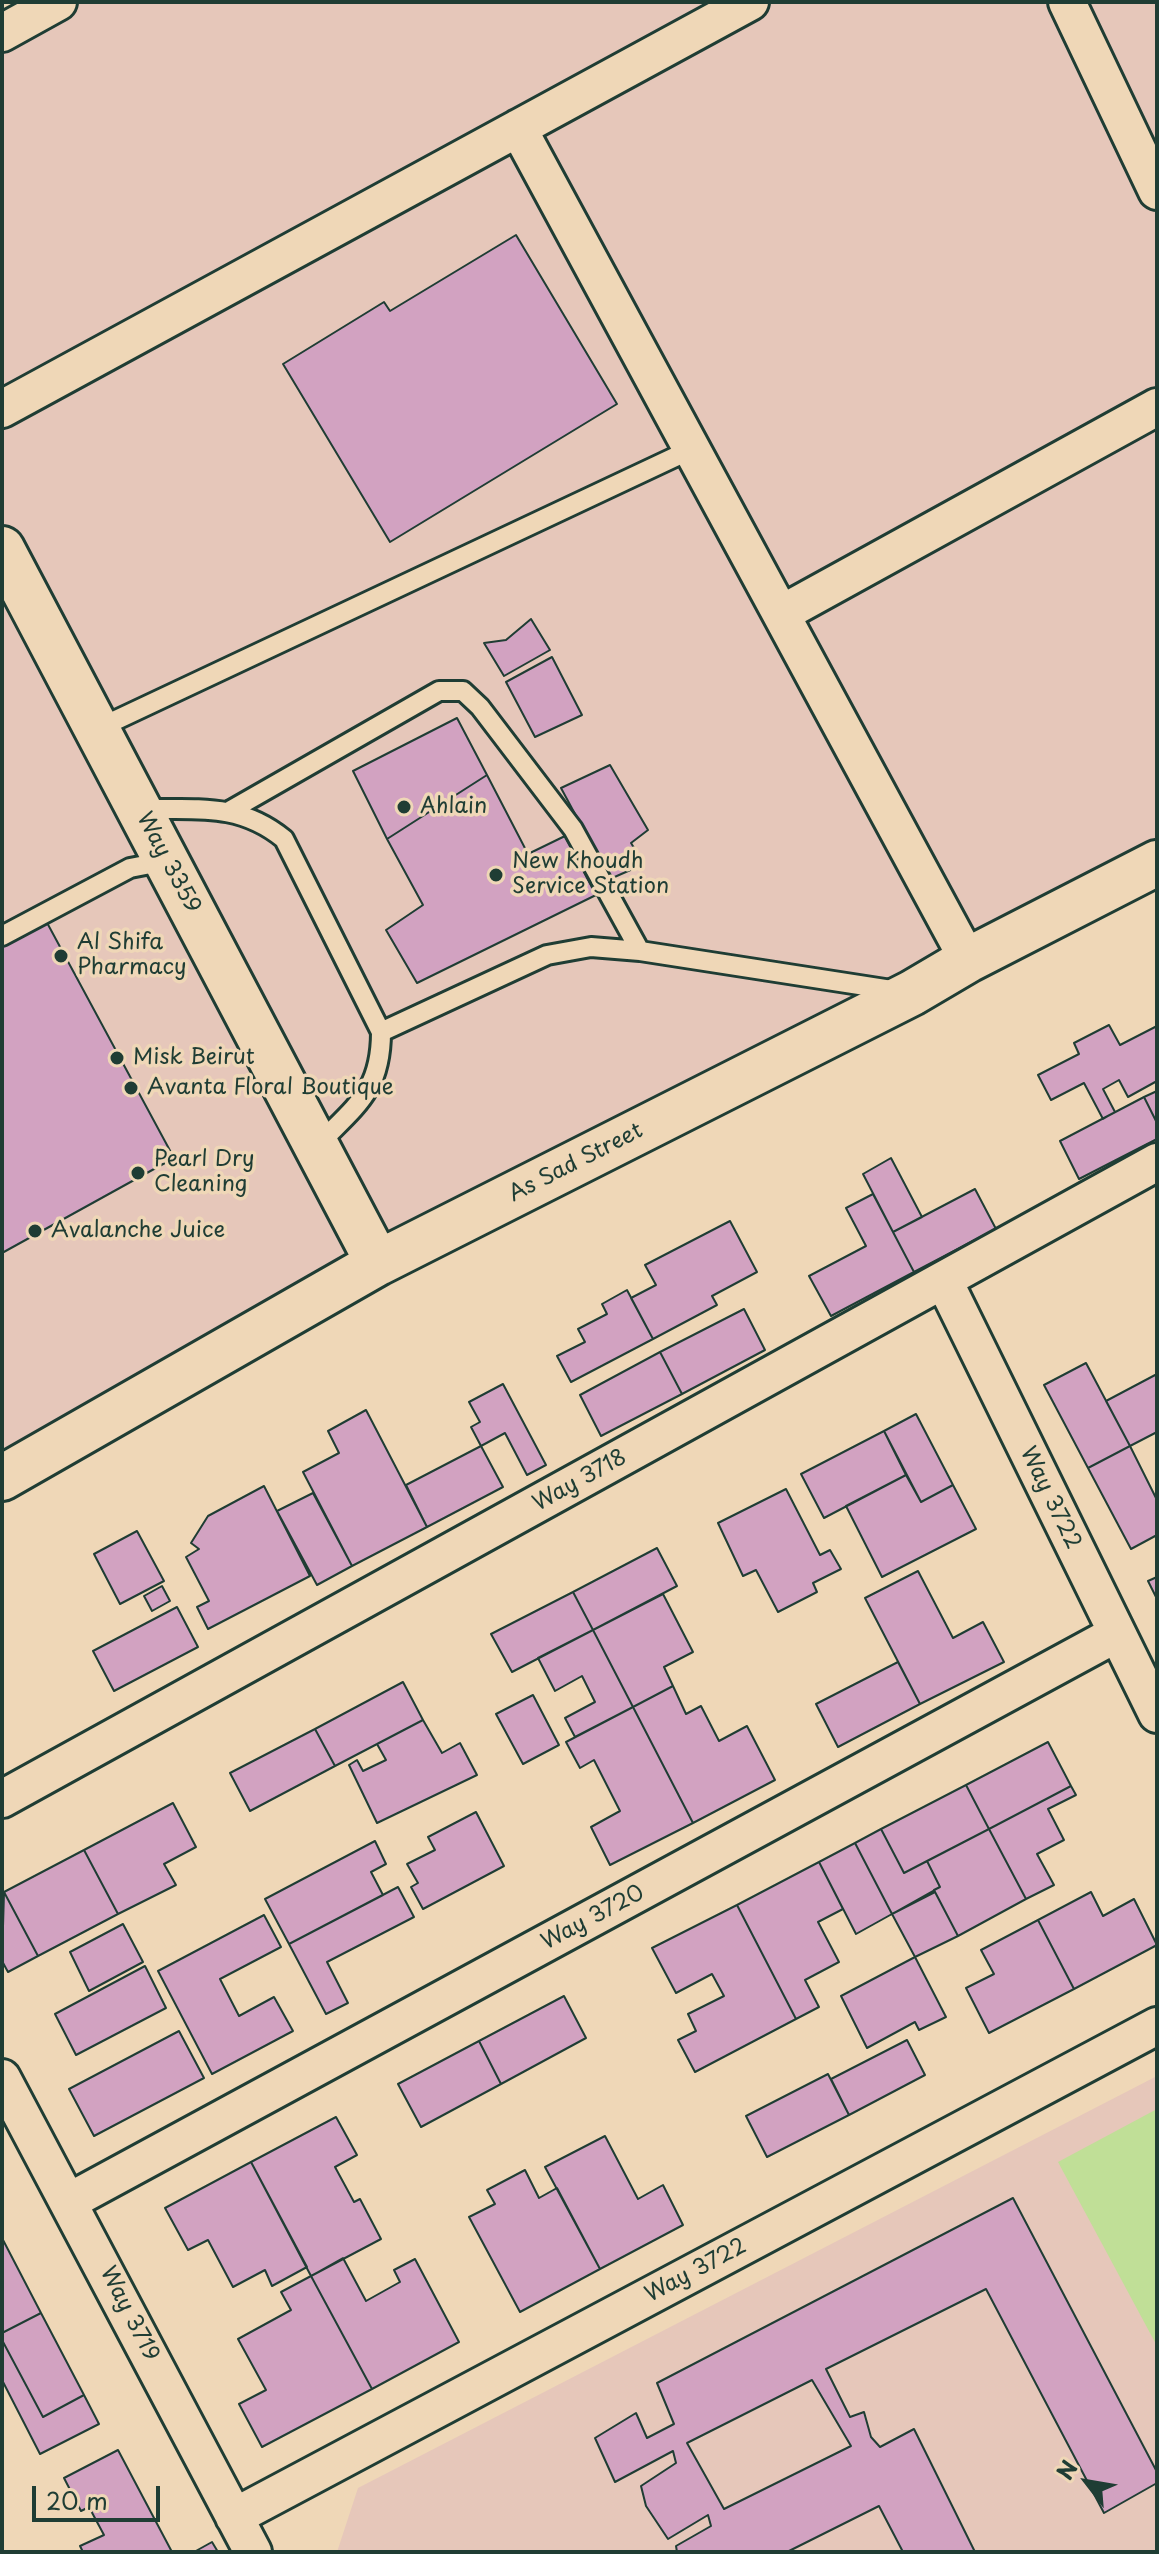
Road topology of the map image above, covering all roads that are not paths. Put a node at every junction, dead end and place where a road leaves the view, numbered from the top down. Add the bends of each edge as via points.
1 (58, 2) edge
2 (1067, 2) edge
3 (735, 6) edge
4 (2, 33) edge
5 (518, 128) junction
6 (1157, 191) edge
7 (1157, 407) edge
8 (2, 409) edge
9 (692, 449) junction
10 (2, 549) edge
11 (781, 614) junction
12 (97, 729) junction
13 (139, 809) junction
14 (231, 810) junction
15 (166, 861) junction
16 (1157, 863) edge
17 (2, 936) edge
18 (640, 951) junction
19 (968, 960) junction
20 (912, 993) junction
21 (381, 1032) junction
22 (317, 1146) junction
23 (1157, 1162) edge
24 (378, 1263) junction
25 (944, 1281) junction
26 (2, 1478) edge
27 (1116, 1634) junction
28 (1157, 1714) edge
29 (2, 1799) edge
30 (1157, 2026) edge
31 (2, 2078) edge
32 (70, 2201) junction
33 (234, 2517) junction
34 (253, 2552) edge

1 - 4 street
2 - 6 street
3 - 5 street
5 - 8 street
5 - 9 street
7 - 11 street
9 - 11 street
9 - 12 lane
10 - 12 street, Way 3359
11 - 19 street
12 - 13 street, Way 3359
13 - 14 lane
13 - 15 street, Way 3359
14 - 18 lane via 439,691 463,691 573,829
14 - 21 lane via 264,822 284,839
15 - 17 lane via 130,868
15 - 22 street, Way 3359
16 - 19 street, As Sad Street
18 - 20 lane
18 - 21 lane via 591,947 547,955
19 - 20 street, As Sad Street
20 - 24 street, As Sad Street
21 - 22 lane via 381,1063 372,1087
22 - 24 street, Way 3359
23 - 25 street, Way 3718
24 - 26 street, As Sad Street
25 - 27 street, Way 3722
25 - 29 street, Way 3718
27 - 28 street, Way 3722
27 - 32 street, Way 3720
30 - 33 street, Way 3722
31 - 32 street, Way 3719
32 - 33 street, Way 3719
33 - 34 street, Way 3719

